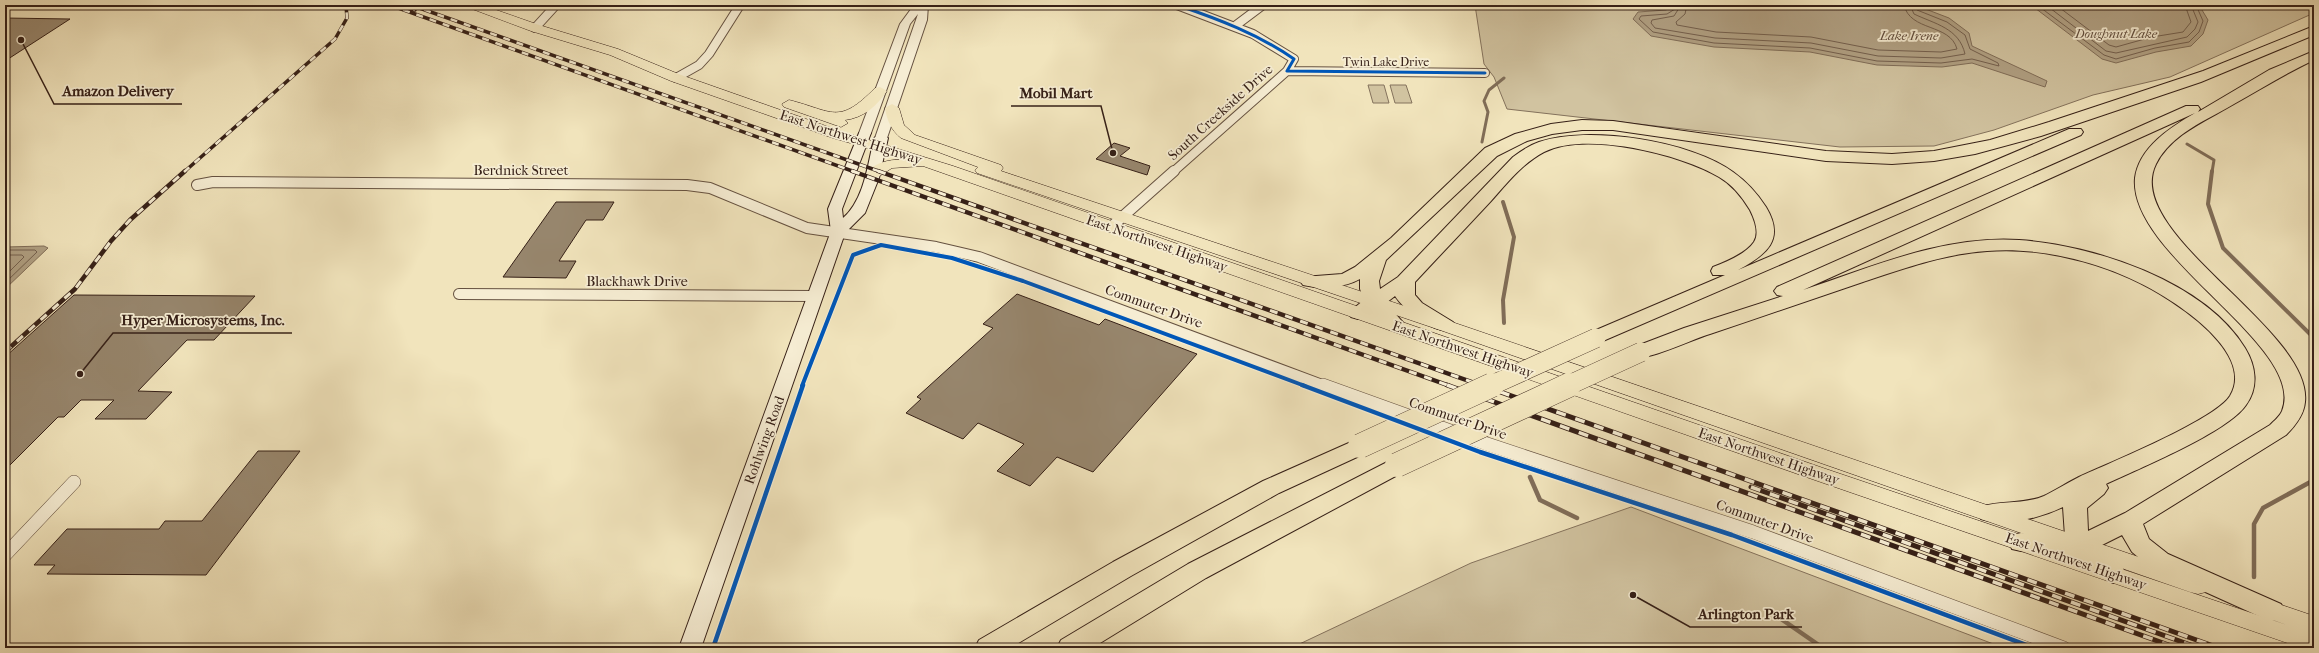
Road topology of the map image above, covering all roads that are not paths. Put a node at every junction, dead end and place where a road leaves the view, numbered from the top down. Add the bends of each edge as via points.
1 (471, 5) edge
2 (556, 5) edge
3 (740, 5) edge
4 (919, 5) edge
5 (923, 5) edge
6 (1177, 5) edge
7 (1263, 5) edge
8 (1235, 26) junction
9 (535, 28) junction
10 (2314, 30) edge
11 (614, 52) junction
12 (2314, 55) edge
13 (2285, 68) junction
14 (690, 70) junction
15 (1287, 71) junction
16 (1485, 73) dead end
17 (2208, 74) junction
18 (676, 78) junction
19 (880, 91) junction
20 (892, 108) junction
21 (812, 112) junction
22 (864, 137) junction
23 (880, 142) junction
24 (948, 169) junction
25 (873, 174) junction
26 (1019, 181) junction
27 (197, 185) dead end
28 (1117, 222) junction
29 (838, 231) junction
30 (1377, 260) junction
31 (1310, 281) junction
32 (1404, 281) junction
33 (459, 294) dead end
34 (815, 296) junction
35 (1366, 308) junction
36 (1626, 325) junction
37 (1396, 326) joint
38 (1446, 326) junction
39 (1679, 337) junction
40 (2120, 470) junction
41 (74, 482) dead end
42 (1989, 513) junction
43 (2130, 521) junction
44 (2021, 542) junction
45 (2078, 546) junction
46 (5, 555) edge
47 (2112, 573) junction
48 (2272, 611) junction
49 (2314, 625) edge
50 (2314, 643) edge
51 (690, 648) edge
52 (988, 648) edge
53 (1070, 648) edge
54 (2064, 648) edge

1 - 9 main road, East Northwest Highway
2 - 9 street
3 - 14 street via 709,54
4 - 19 street via 905,24
5 - 20 street via 922,20
6 - 8 street
7 - 8 street
8 - 15 street, South Creekside Drive via 1281,49 1294,59
9 - 11 main road, East Northwest Highway
10 - 17 highway
11 - 14 main road, East Northwest Highway via 640,55
11 - 18 main road, East Northwest Highway
12 - 13 highway
13 - 39 highway
13 - 43 highway via 2168,137 2149,159 2144,172 2144,187 2153,216 2164,233 2277,353 2287,368 2295,398 2293,411 2278,430
14 - 18 street
14 - 21 main road, East Northwest Highway
15 - 16 street, Twin Lake Drive
15 - 28 street, South Creekside Drive
17 - 30 highway via 2008,142 1951,154 1922,157 1850,158 1745,146 1613,126 1567,125 1542,129 1508,141 1491,152
17 - 36 highway
18 - 22 main road, East Northwest Highway via 838,134
19 - 21 main road via 857,114 841,117
19 - 22 street
20 - 23 street
20 - 26 main road via 898,129 910,138 1009,173
21 - 22 main road, East Northwest Highway
22 - 23 main road, East Northwest Highway
22 - 29 main road, Rohlwing Road via 835,209
23 - 24 main road, East Northwest Highway
23 - 25 main road, Rohlwing Road
23 - 26 main road, East Northwest Highway
24 - 25 main road via 905,162 889,164
24 - 28 main road, East Northwest Highway
25 - 29 main road, Rohlwing Road via 858,213
26 - 28 main road, East Northwest Highway
27 - 29 street, Berdnick Street via 221,182 687,185 710,188 807,228
28 - 31 main road, East Northwest Highway
28 - 35 main road, East Northwest Highway
29 - 34 main road, Rohlwing Road
29 - 54 street, Commuter Drive via 936,247 978,257 1367,402 1753,532
30 - 31 highway via 1347,279
30 - 35 highway via 1368,282
31 - 35 main road, East Northwest Highway
32 - 35 highway
32 - 36 highway via 1502,177 1528,155 1547,146 1564,142 1611,140 1642,143 1697,160 1732,180 1758,204 1766,232 1764,242 1738,263 1668,295
32 - 38 highway via 1405,296 1415,307
33 - 34 street, Blackhawk Drive
34 - 51 main road, Rohlwing Road
35 - 37 highway
35 - 38 main road, East Northwest Highway
36 - 52 highway, bridge via 1271,486
37 - 44 main road, East Northwest Highway
38 - 42 main road, East Northwest Highway via 1686,411
39 - 40 highway via 1932,254 1989,245 2025,246 2100,262 2156,285 2198,311 2232,344 2240,356 2244,369 2241,397 2230,410
39 - 53 highway, bridge via 1641,352 1397,465 1197,571
40 - 42 highway via 2040,507
40 - 45 highway via 2075,505
41 - 46 street
42 - 45 main road, East Northwest Highway
43 - 45 highway
43 - 48 highway via 2135,538 2152,557 2170,568 2204,579
44 - 45 highway
44 - 47 main road, East Northwest Highway
45 - 47 highway via 2088,557
45 - 48 main road, East Northwest Highway
47 - 50 main road, East Northwest Highway
48 - 49 main road, East Northwest Highway

